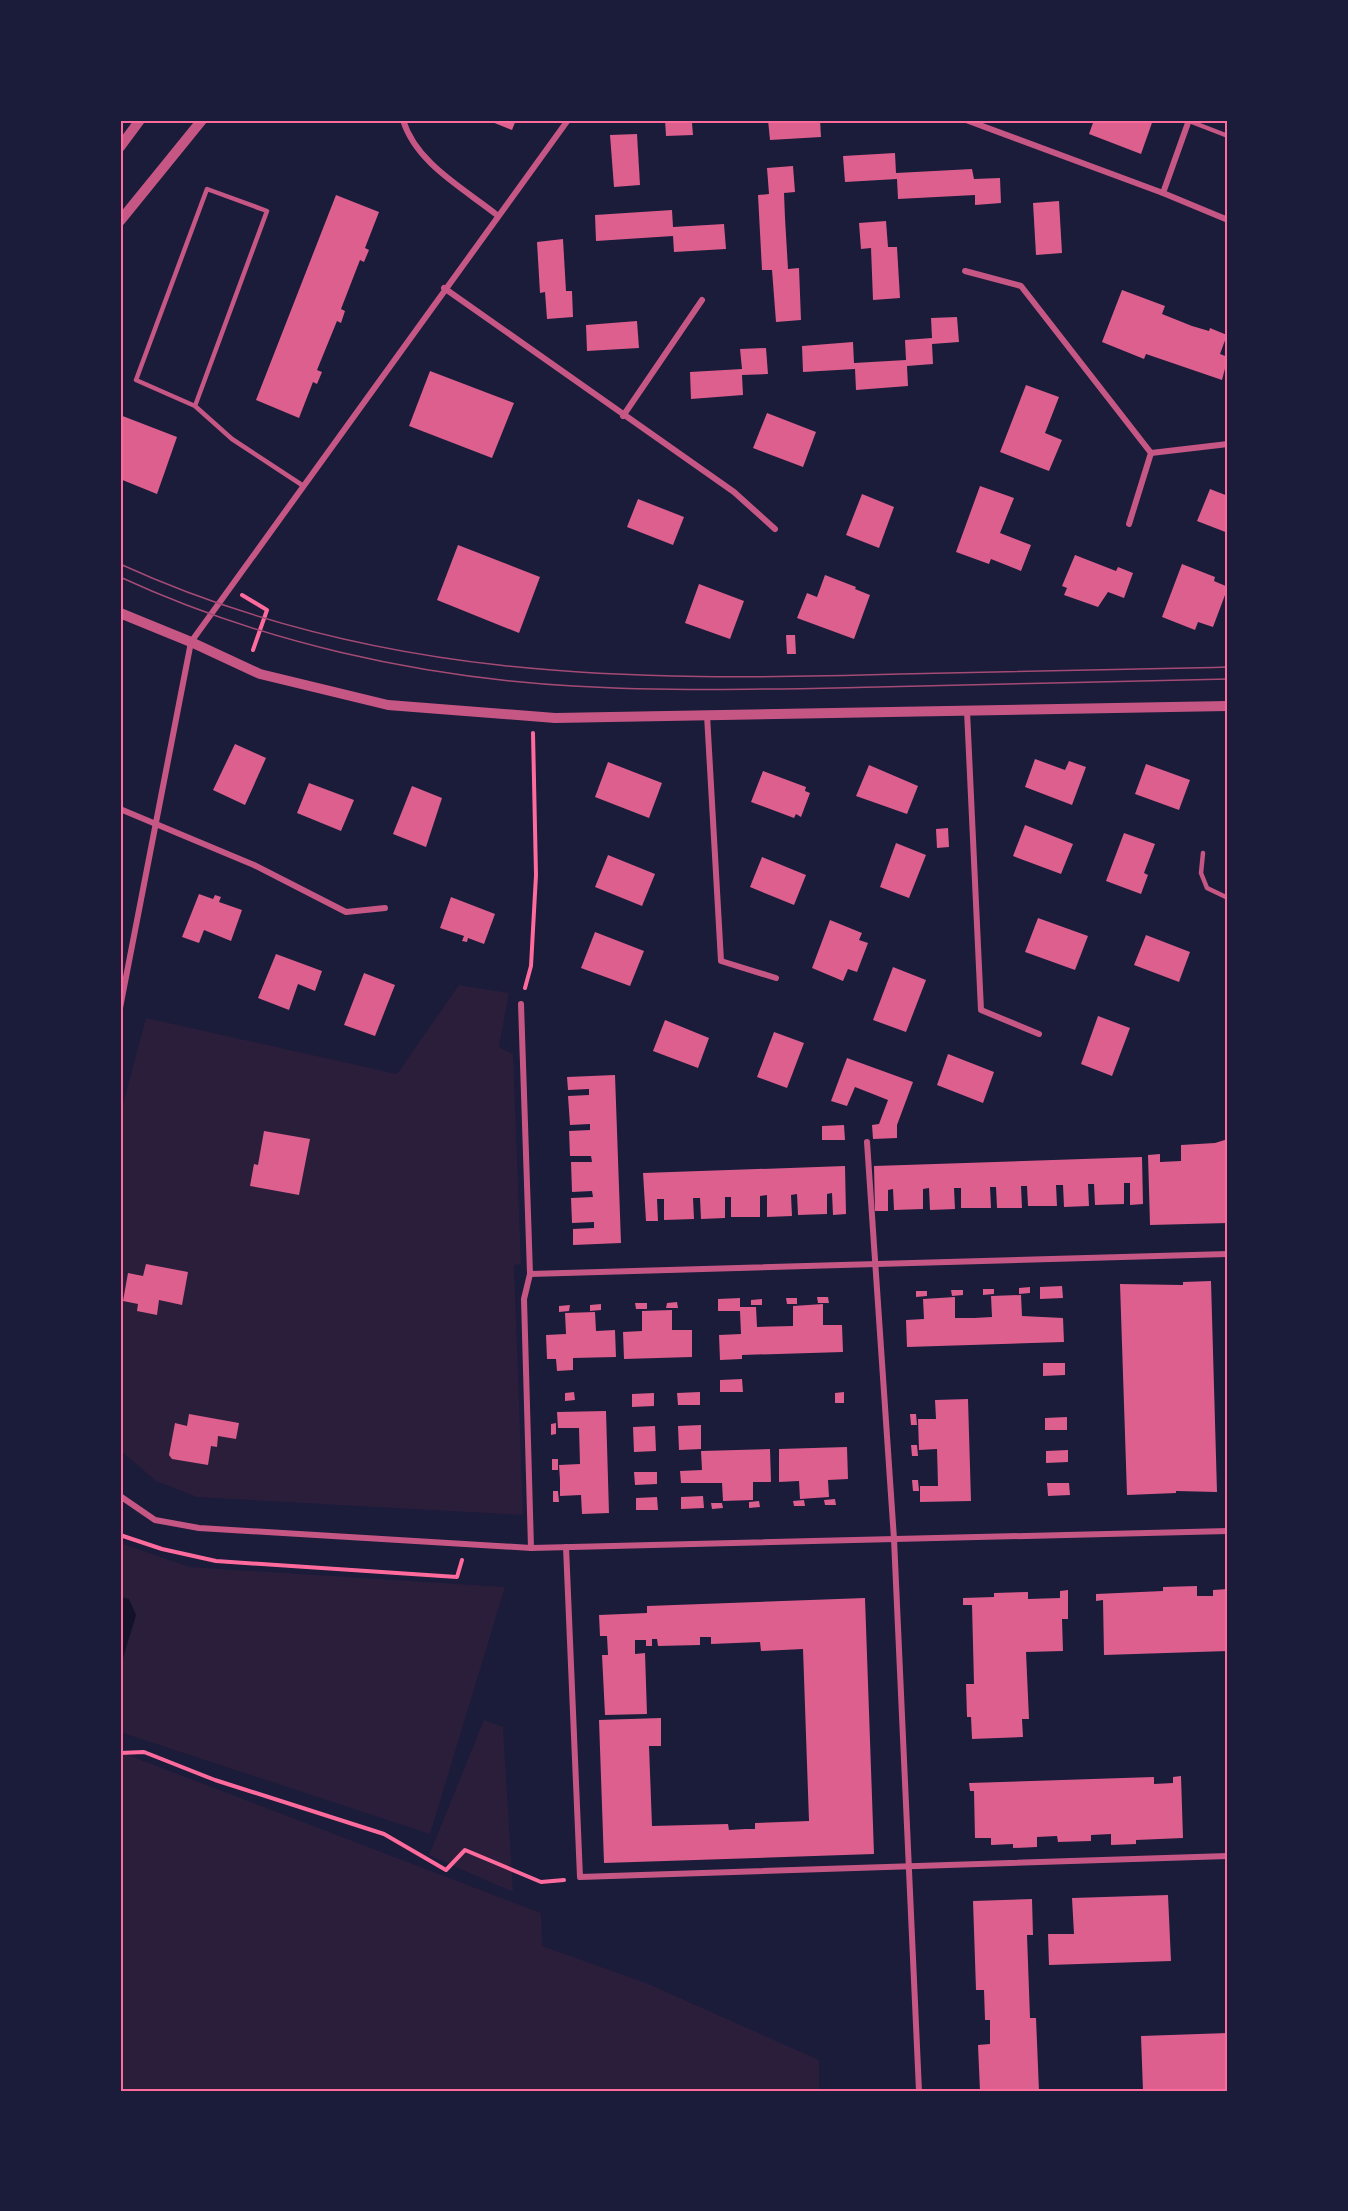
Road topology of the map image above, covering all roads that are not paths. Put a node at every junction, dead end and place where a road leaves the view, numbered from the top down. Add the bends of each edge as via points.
1 (140, 120) edge
2 (202, 120) edge
3 (403, 120) edge
4 (568, 120) edge
5 (966, 120) edge
6 (1189, 121) edge
7 (1228, 136) edge
8 (120, 147) edge
9 (1163, 193) junction
10 (497, 215) junction
11 (1228, 220) edge
12 (120, 221) edge
13 (964, 271) dead end
14 (444, 288) junction
15 (702, 300) dead end
16 (195, 406) junction
17 (623, 416) junction
18 (1228, 444) edge
19 (1151, 453) junction
20 (302, 485) junction
21 (1129, 524) dead end
22 (775, 529) dead end
23 (120, 614) edge
24 (191, 642) junction
25 (1228, 706) edge
26 (967, 711) junction
27 (707, 715) junction
28 (120, 809) edge
29 (156, 822) junction
30 (1203, 853) dead end
31 (1228, 898) edge
32 (385, 908) dead end
33 (776, 978) dead end
34 (521, 1004) road end
35 (120, 1008) edge
36 (1039, 1034) dead end
37 (867, 1142) dead end
38 (1228, 1254) edge
39 (876, 1265) junction
40 (530, 1274) junction
41 (120, 1496) edge
42 (1228, 1531) edge
43 (894, 1539) junction
44 (566, 1547) junction
45 (531, 1548) junction
46 (1228, 1856) edge
47 (909, 1867) junction
48 (919, 2091) edge

1 - 8 street
2 - 12 street
3 - 10 street via 408,136 424,158
4 - 10 street
5 - 9 street
6 - 7 lane
6 - 9 street
9 - 11 street
10 - 14 street
13 - 19 street via 1021,286
14 - 17 street
14 - 20 street
15 - 17 street
16 - 16 lane via 267,211 207,189 136,380
16 - 20 lane via 232,439
17 - 22 street via 734,492
18 - 19 street
19 - 21 street
20 - 24 street
23 - 24 street
24 - 27 street via 247,669 388,705 533,716
24 - 29 street
25 - 26 street
26 - 27 street
26 - 36 street via 981,1010
27 - 33 street via 721,961
28 - 29 street
29 - 32 street via 254,865 346,912
29 - 35 street
30 - 31 lane via 1201,873 1207,888
34 - 40 street
37 - 39 street
38 - 39 street
39 - 40 street
39 - 43 street
40 - 45 street via 524,1299
41 - 45 street via 155,1520 199,1528
42 - 43 street
43 - 44 street
43 - 47 street
44 - 45 street
44 - 47 street via 580,1877
46 - 47 street
47 - 48 street

